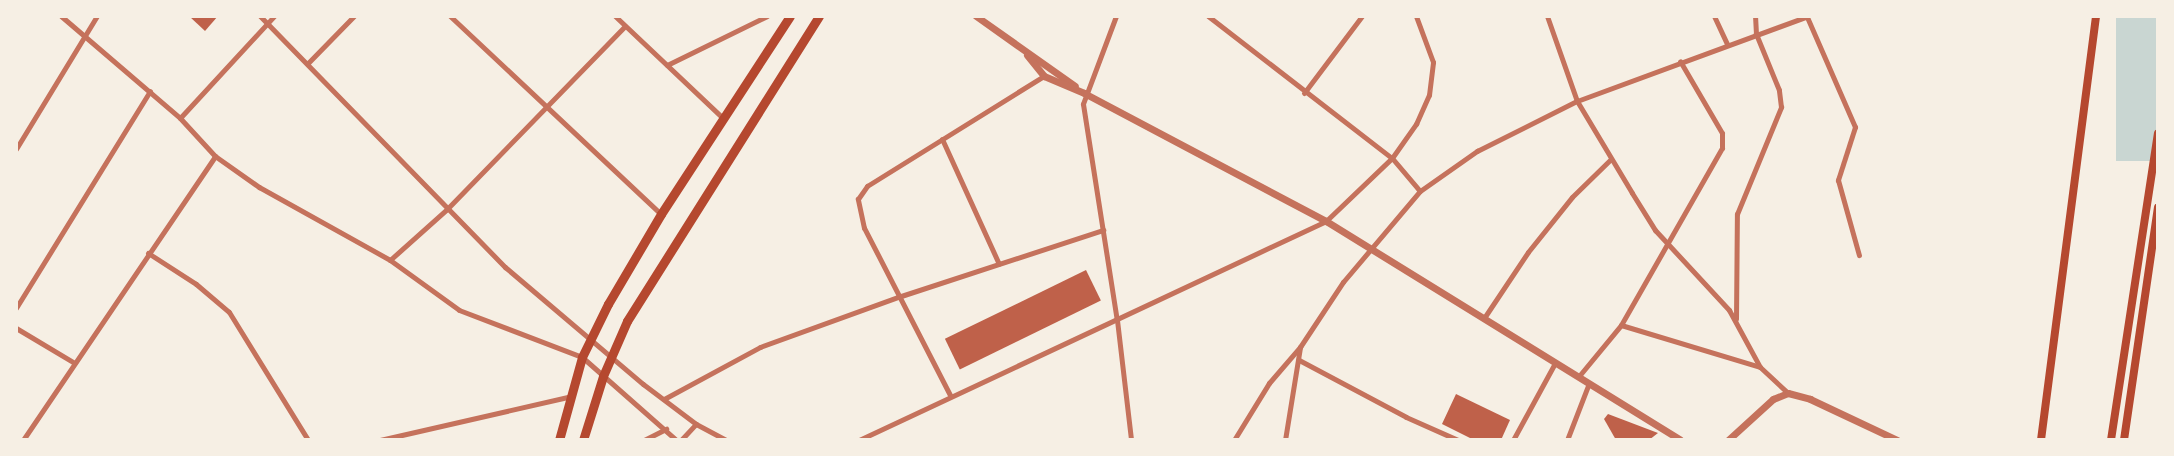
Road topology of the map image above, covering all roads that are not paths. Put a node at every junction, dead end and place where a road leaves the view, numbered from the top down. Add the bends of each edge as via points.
1 (61, 16) edge
2 (97, 16) edge
3 (260, 16) edge
4 (274, 16) edge
5 (354, 16) edge
6 (450, 16) edge
7 (615, 16) edge
8 (766, 16) edge
9 (790, 16) edge
10 (819, 16) edge
11 (976, 16) edge
12 (1116, 16) edge
13 (1208, 16) edge
14 (1362, 16) edge
15 (1416, 16) edge
16 (1547, 16) edge
17 (1714, 16) edge
18 (1755, 16) edge
19 (2096, 16) edge
20 (1807, 17) edge
21 (267, 24) junction
22 (626, 26) junction
23 (1756, 34) junction
24 (85, 38) junction
25 (1727, 44) junction
26 (1028, 55) junction
27 (1680, 61) junction
28 (308, 63) junction
29 (667, 65) junction
30 (1044, 76) junction
31 (150, 91) junction
32 (1084, 93) junction
33 (1304, 93) junction
34 (1577, 101) junction
35 (547, 105) junction
36 (180, 118) junction
37 (725, 120) junction
38 (2157, 134) edge
39 (942, 139) junction
40 (16, 149) edge
41 (215, 156) junction
42 (1392, 158) junction
43 (1611, 159) junction
44 (1420, 191) junction
45 (2157, 207) edge
46 (447, 209) junction
47 (661, 214) junction
48 (1326, 221) junction
49 (1103, 230) junction
50 (1668, 242) junction
51 (1369, 248) junction
52 (148, 253) junction
53 (1859, 255) dead end
54 (390, 260) junction
55 (999, 264) junction
56 (2157, 264) edge
57 (2148, 266) junction
58 (898, 297) junction
59 (16, 308) edge
60 (1484, 318) junction
61 (1117, 320) junction
62 (1736, 320) junction
63 (1621, 325) junction
64 (16, 328) edge
65 (590, 339) junction
66 (1300, 347) junction
67 (611, 356) junction
68 (582, 357) junction
69 (1299, 360) junction
70 (73, 362) junction
71 (1556, 363) junction
72 (1760, 367) junction
73 (603, 376) junction
74 (1579, 376) junction
75 (1590, 381) junction
76 (1788, 393) junction
77 (950, 395) junction
78 (572, 396) junction
79 (664, 399) junction
80 (696, 424) junction
81 (666, 429) junction
82 (23, 440) edge
83 (308, 440) edge
84 (380, 440) edge
85 (559, 440) edge
86 (583, 440) edge
87 (644, 440) edge
88 (676, 440) edge
89 (681, 440) edge
90 (726, 440) edge
91 (859, 440) edge
92 (1131, 440) edge
93 (1234, 440) edge
94 (1285, 440) edge
95 (1458, 440) edge
96 (1513, 440) edge
97 (1567, 440) edge
98 (1680, 440) edge
99 (1728, 440) edge
100 (1897, 440) edge
101 (2042, 440) edge
102 (2111, 440) edge
103 (2124, 440) edge

1 - 24 street
2 - 24 street
3 - 21 street
4 - 21 street
5 - 28 street
6 - 35 street
7 - 22 street
8 - 29 street
9 - 37 highway
10 - 67 highway via 627,321
11 - 26 street
12 - 32 street
13 - 33 street
14 - 33 street
15 - 42 street via 1434,73 1416,124
16 - 34 street
17 - 25 street
18 - 23 street
19 - 101 main road
20 - 23 street
20 - 53 street via 1855,127 1838,180
21 - 28 street
21 - 36 street
22 - 29 street
22 - 35 street
23 - 25 street
23 - 62 street via 1779,90 1781,107 1737,214
24 - 31 street
24 - 40 street
25 - 27 street
26 - 30 street
26 - 32 street
27 - 34 street
27 - 50 street via 1724,141
28 - 46 street
29 - 37 street
30 - 32 street
30 - 39 street
31 - 36 street
31 - 59 street
32 - 48 street
32 - 49 street
33 - 42 street
34 - 43 street
34 - 44 street via 1477,151
35 - 46 street
35 - 47 street
36 - 41 street
37 - 47 highway
38 - 102 main road
39 - 55 street
39 - 58 street via 867,186 858,199 864,228
41 - 52 street
41 - 54 street via 317,222
42 - 44 street
42 - 48 street
43 - 50 street via 1655,230
43 - 60 street via 1572,197 1528,252
44 - 51 street
45 - 57 main road
46 - 54 street
46 - 65 street via 505,267
47 - 65 highway
48 - 51 street
48 - 61 street
49 - 55 street
49 - 61 street
50 - 62 street
50 - 63 street
51 - 60 street
51 - 66 street
52 - 70 street
52 - 83 street via 196,284 229,312
54 - 68 street via 459,310
55 - 58 street
56 - 57 street
57 - 103 main road
58 - 77 street
58 - 79 street via 760,347
60 - 71 street
61 - 77 street
61 - 92 street
62 - 72 street
63 - 72 street
63 - 74 street
64 - 70 street
65 - 67 street
65 - 68 highway
66 - 69 street
66 - 93 street via 1269,383
67 - 73 highway
67 - 79 street
68 - 73 street
68 - 78 highway
69 - 94 street
69 - 95 street
70 - 82 street
71 - 74 street
71 - 96 street
72 - 76 street
73 - 81 street
73 - 86 highway
74 - 75 street
75 - 97 street
75 - 98 street
76 - 99 street via 1773,399
76 - 100 street via 1810,399
77 - 91 street
78 - 84 street
78 - 85 highway
79 - 80 street
80 - 89 street
80 - 90 street
81 - 87 street
81 - 88 street

